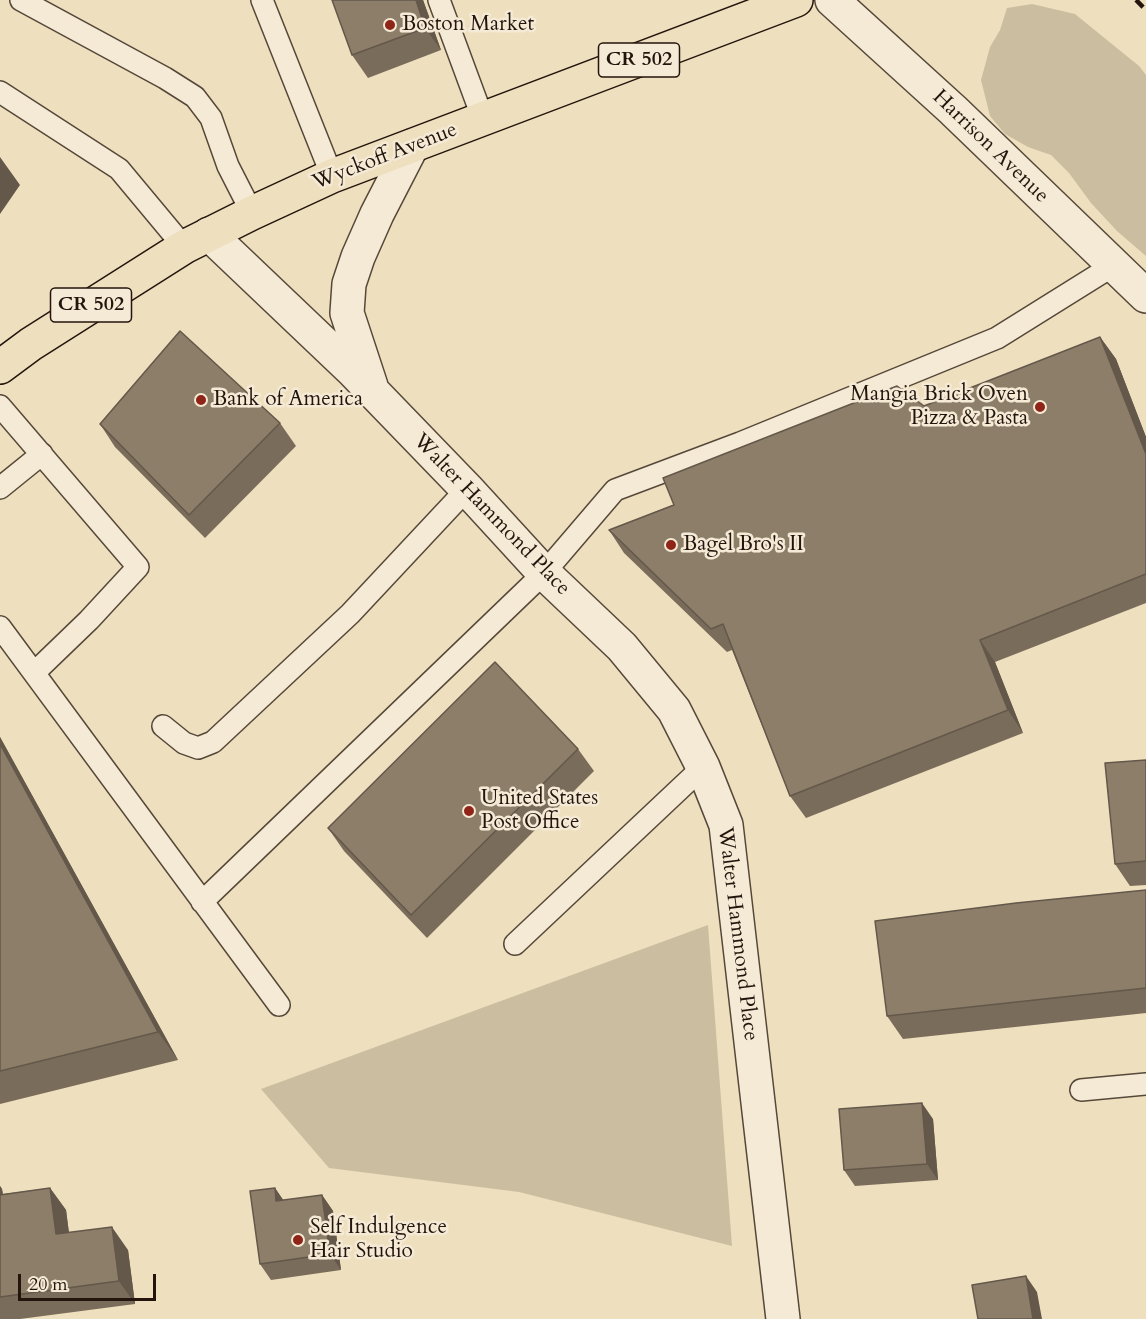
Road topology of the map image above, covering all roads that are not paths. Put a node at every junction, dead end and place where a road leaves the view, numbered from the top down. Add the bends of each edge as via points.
1 (21, 0) edge
2 (262, 0) edge
3 (439, 0) edge
4 (796, 0) edge
5 (832, 0) edge
6 (0, 92) edge
7 (483, 119) junction
8 (412, 146) junction
9 (332, 176) junction
10 (252, 213) junction
11 (196, 240) junction
12 (1114, 265) junction
13 (1146, 296) edge
14 (0, 367) edge
15 (372, 391) junction
16 (0, 406) edge
17 (42, 454) junction
18 (0, 488) edge
19 (466, 489) junction
20 (544, 573) junction
21 (0, 627) edge
22 (34, 673) junction
23 (162, 726) dead end
24 (703, 768) junction
25 (202, 902) junction
26 (515, 944) dead end
27 (279, 1005) dead end
28 (1146, 1084) edge
29 (1081, 1090) dead end
30 (783, 1319) edge

1 - 10 lane via 195,97 211,118 228,166
2 - 9 lane
3 - 7 lane
4 - 7 main road, Wyckoff Avenue / CR 502
5 - 12 street, Harrison Avenue
6 - 11 lane via 119,169
7 - 8 main road, Wyckoff Avenue / CR 502
8 - 9 main road, Wyckoff Avenue / CR 502
8 - 15 street, Walter Hammond Place via 377,214 349,284 347,313
9 - 10 main road, Wyckoff Avenue / CR 502
10 - 11 main road, Wyckoff Avenue / CR 502
11 - 14 main road, Wyckoff Avenue / CR 502
11 - 15 street, Walter Hammond Place
12 - 13 street, Harrison Avenue
12 - 20 lane via 997,338 615,490
15 - 19 street, Walter Hammond Place
16 - 17 lane
17 - 18 lane
17 - 22 lane via 138,567
19 - 20 street, Walter Hammond Place
19 - 23 lane via 350,614 213,742 198,748 184,743
20 - 24 street, Walter Hammond Place via 622,647 674,710
20 - 25 lane
21 - 22 lane
22 - 25 lane
24 - 26 lane
24 - 30 street, Walter Hammond Place via 726,825
25 - 27 lane
28 - 29 lane

